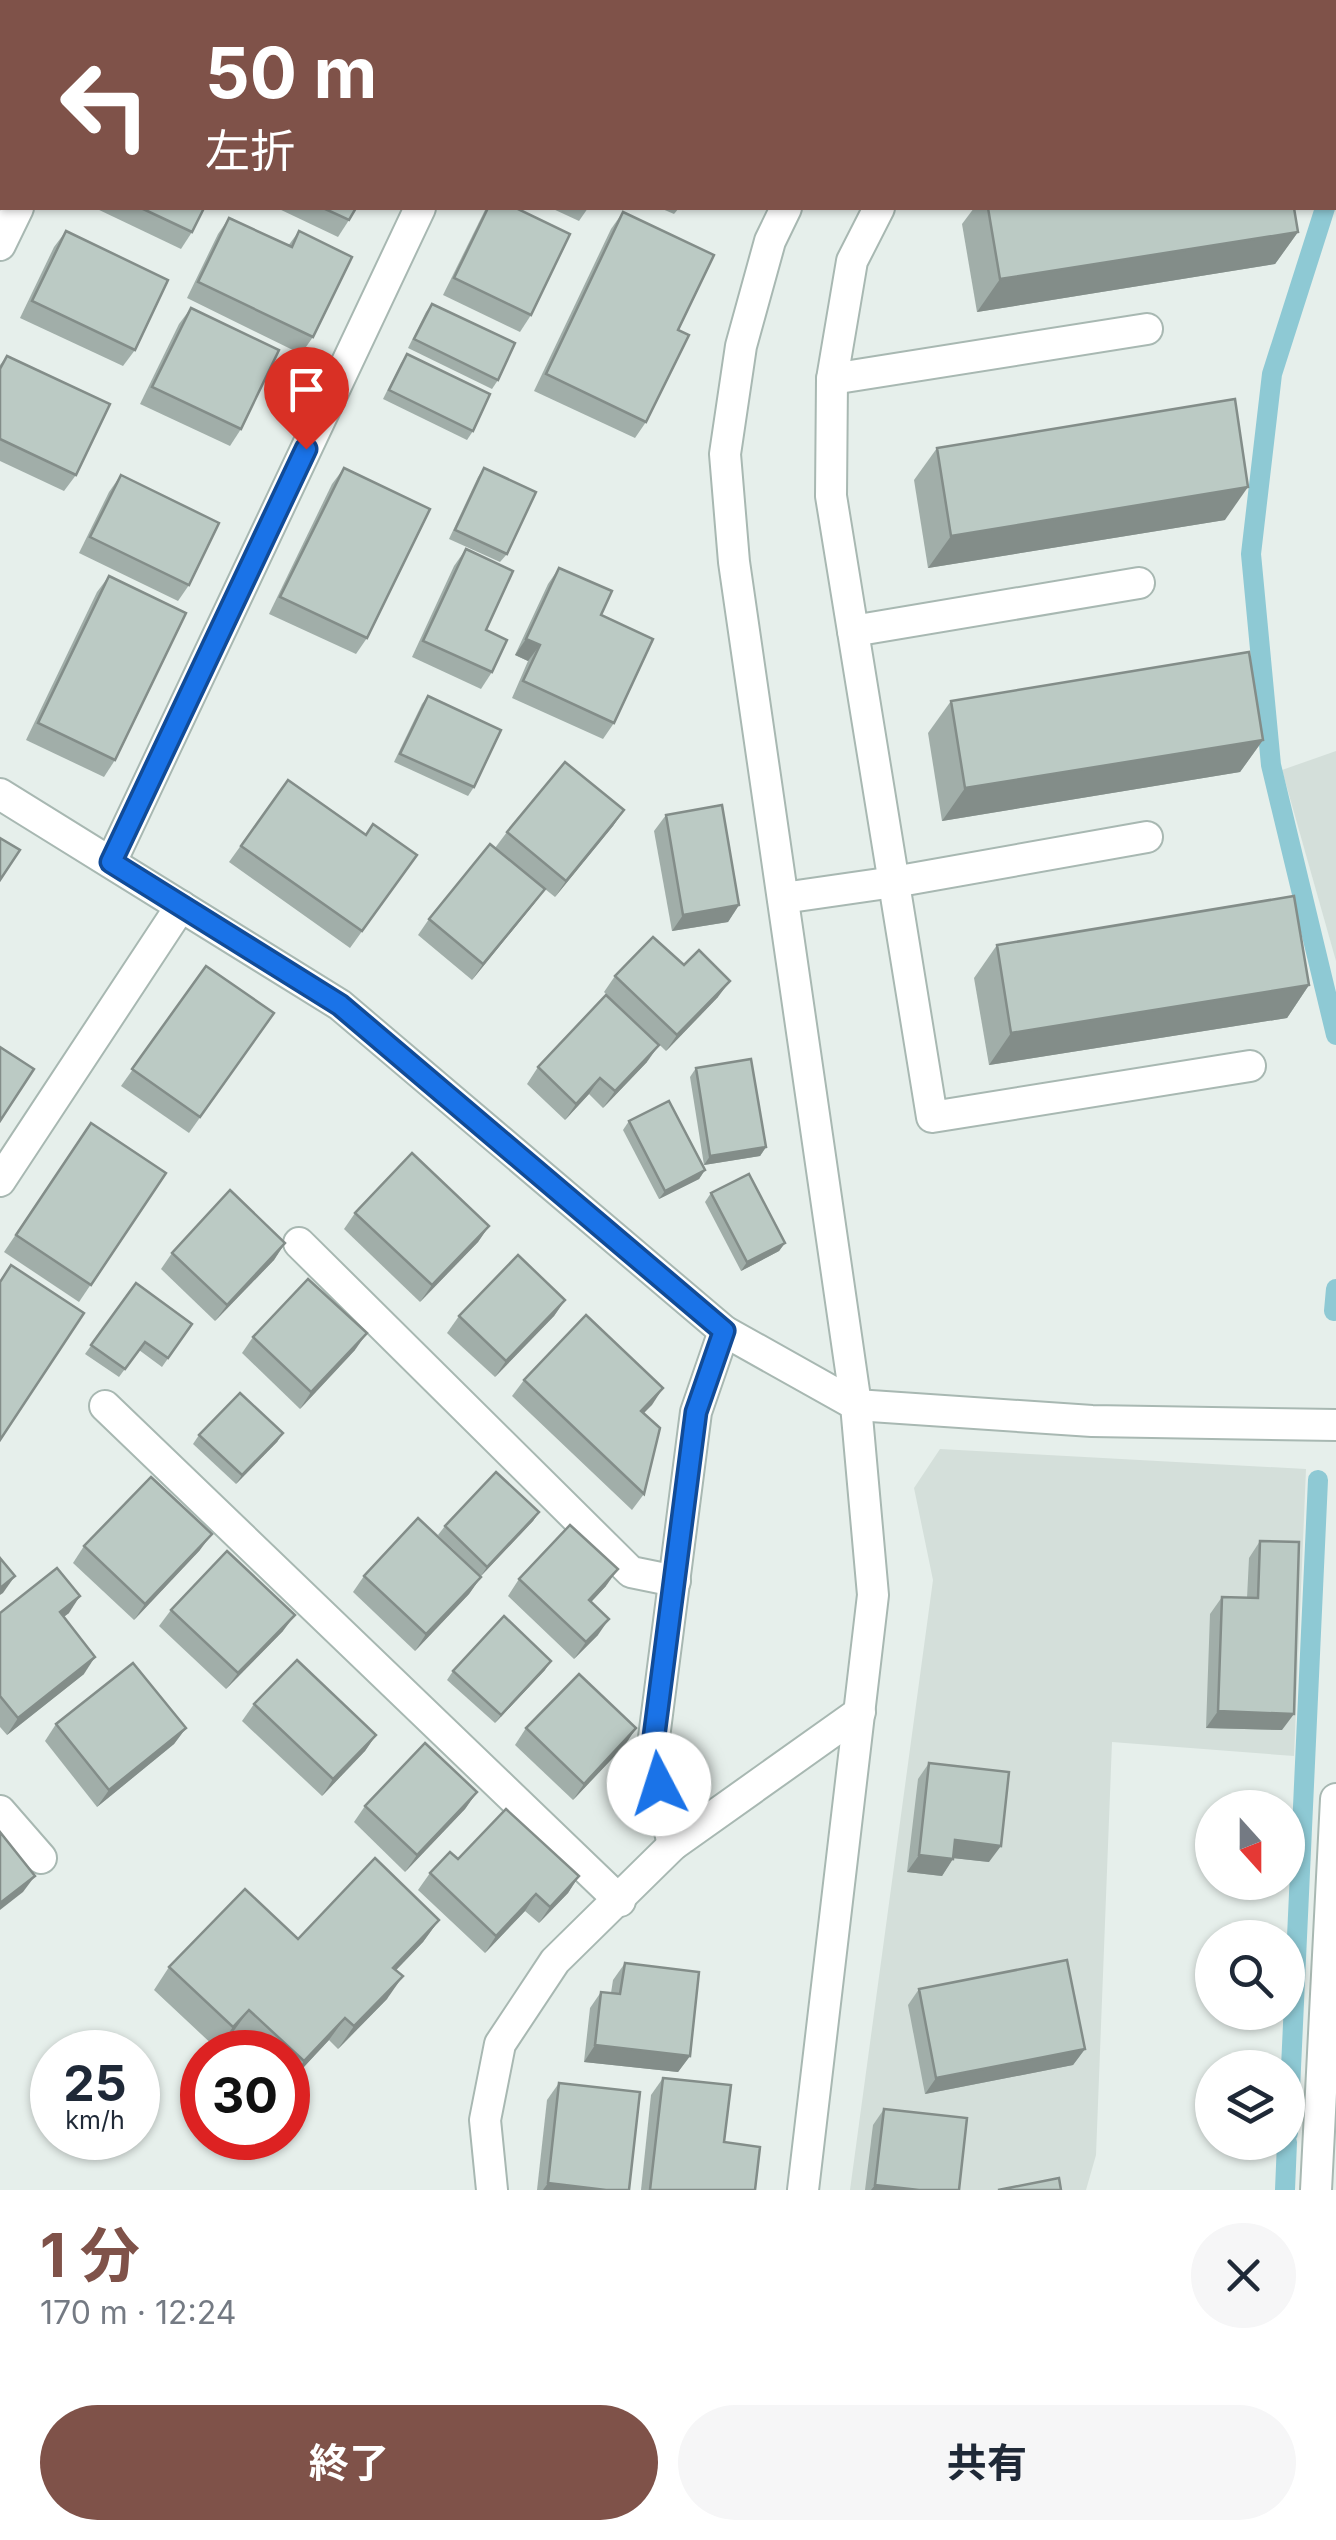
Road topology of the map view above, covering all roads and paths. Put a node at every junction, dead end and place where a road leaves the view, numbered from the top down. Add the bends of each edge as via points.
1 (17, 210) edge
2 (419, 210) edge
3 (785, 210) edge
4 (878, 210) edge
5 (0, 245) edge
6 (1147, 329) dead end
7 (832, 380) junction
8 (1139, 583) dead end
9 (853, 631) junction
10 (0, 794) edge
11 (1147, 837) dead end
12 (111, 862) junction
13 (894, 882) junction
14 (783, 898) junction
15 (181, 906) junction
16 (1250, 1066) dead end
17 (0, 1181) edge
18 (299, 1243) dead end
19 (724, 1331) junction
20 (856, 1405) junction
21 (105, 1406) dead end
22 (1336, 1424) edge
23 (675, 1581) junction
24 (860, 1712) junction
25 (1336, 1799) edge
26 (0, 1812) edge
27 (674, 1845) junction
28 (40, 1858) dead end
29 (620, 1901) junction
30 (492, 2190) edge
31 (803, 2190) edge
32 (1316, 2190) edge

1 - 5 street
2 - 12 street
3 - 14 street via 741,346 726,454 734,562
4 - 7 street via 852,262
6 - 7 street
7 - 9 street via 831,496
8 - 9 street
9 - 13 street
10 - 12 street
11 - 13 street
12 - 15 street
13 - 14 street
13 - 16 street via 932,1118
14 - 20 street
15 - 17 street
15 - 19 street via 340,1005
18 - 23 street via 630,1572
19 - 20 street
19 - 23 street via 696,1412
20 - 22 street via 1092,1421
20 - 24 street via 874,1595
21 - 29 street
23 - 27 street via 652,1752
24 - 27 street
24 - 31 street
25 - 32 street
26 - 28 street
27 - 29 street
29 - 30 street via 555,1961 500,2044 485,2120

